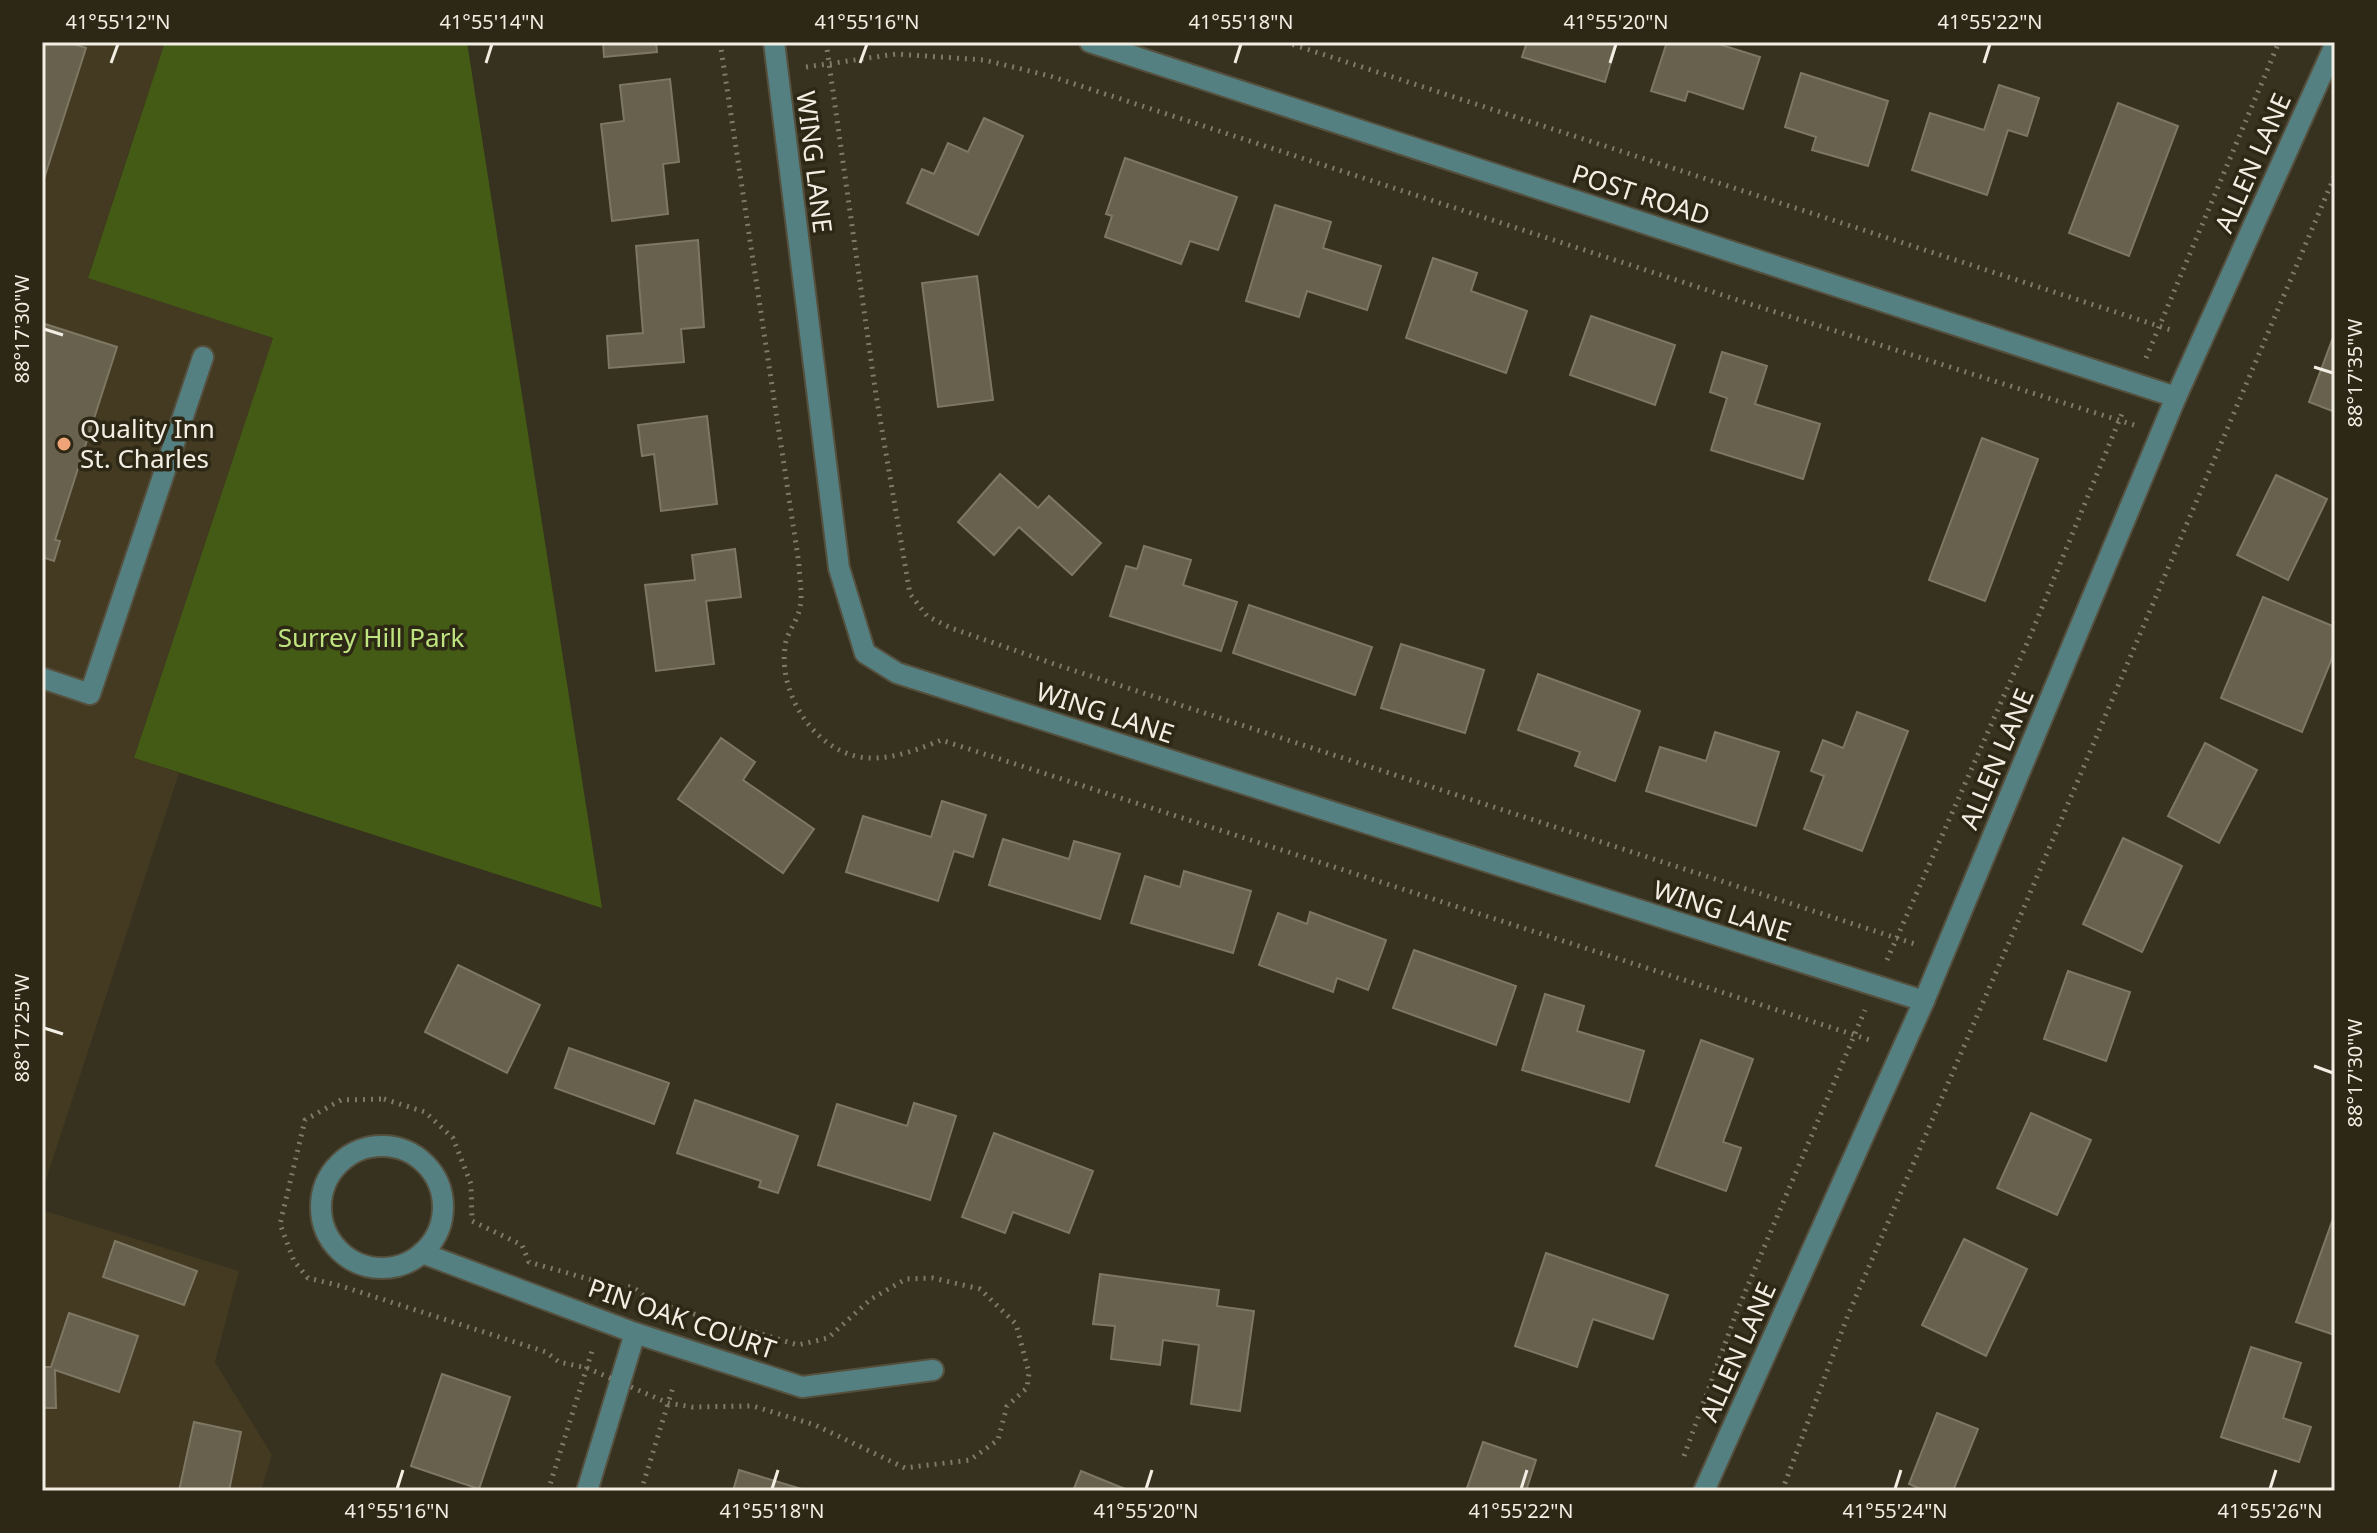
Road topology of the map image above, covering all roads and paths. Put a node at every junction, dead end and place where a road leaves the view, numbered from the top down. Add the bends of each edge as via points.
1 (720, 42) edge
2 (774, 42) edge
3 (826, 42) edge
4 (1090, 42) edge
5 (1285, 42) edge
6 (2279, 42) edge
7 (2335, 45) edge
8 (828, 62) junction
9 (802, 68) dead end
10 (2335, 175) edge
11 (2159, 325) junction
12 (2182, 335) dead end
13 (203, 357) dead end
14 (2135, 384) junction
15 (2176, 397) junction
16 (2119, 422) junction
17 (2142, 427) dead end
18 (42, 678) edge
19 (1897, 939) junction
20 (1923, 947) dead end
21 (1875, 987) junction
22 (1924, 1001) junction
23 (1855, 1034) junction
24 (1879, 1043) dead end
25 (422, 1253) junction
26 (635, 1333) junction
27 (592, 1351) dead end
28 (933, 1370) dead end
29 (674, 1384) dead end
30 (1682, 1461) dead end
31 (548, 1491) edge
32 (587, 1491) edge
33 (641, 1491) edge
34 (1704, 1491) edge
35 (1782, 1491) edge

1 - 23 path via 799,564 800,607 784,647 787,676 798,713 815,734 838,749 868,758 941,740
2 - 21 street, WING LANE via 839,568 865,653 897,673
3 - 8 path
4 - 14 street, POST ROAD
5 - 11 path
6 - 11 path
7 - 15 street, ALLEN LANE
8 - 9 path
8 - 16 path via 896,54 984,60 1050,76
8 - 19 path via 902,558 910,594 927,616 1057,665
10 - 35 path via 1848,1315
11 - 12 path
11 - 14 path
13 - 18 street via 90,694
14 - 15 street, POST ROAD
14 - 16 path
15 - 22 street, ALLEN LANE
16 - 17 path
16 - 19 path
19 - 20 path
19 - 21 path
21 - 22 street, WING LANE
21 - 23 path
22 - 34 street, ALLEN LANE
23 - 24 path
23 - 30 path via 1737,1311
25 - 25 street via 442,1220 439,1182 429,1166 414,1154 376,1145 341,1161 321,1198 329,1239 344,1255 383,1269
25 - 26 street, PIN OAK COURT
26 - 28 street, PIN OAK COURT via 802,1387
26 - 32 street
27 - 31 path
29 - 33 path

